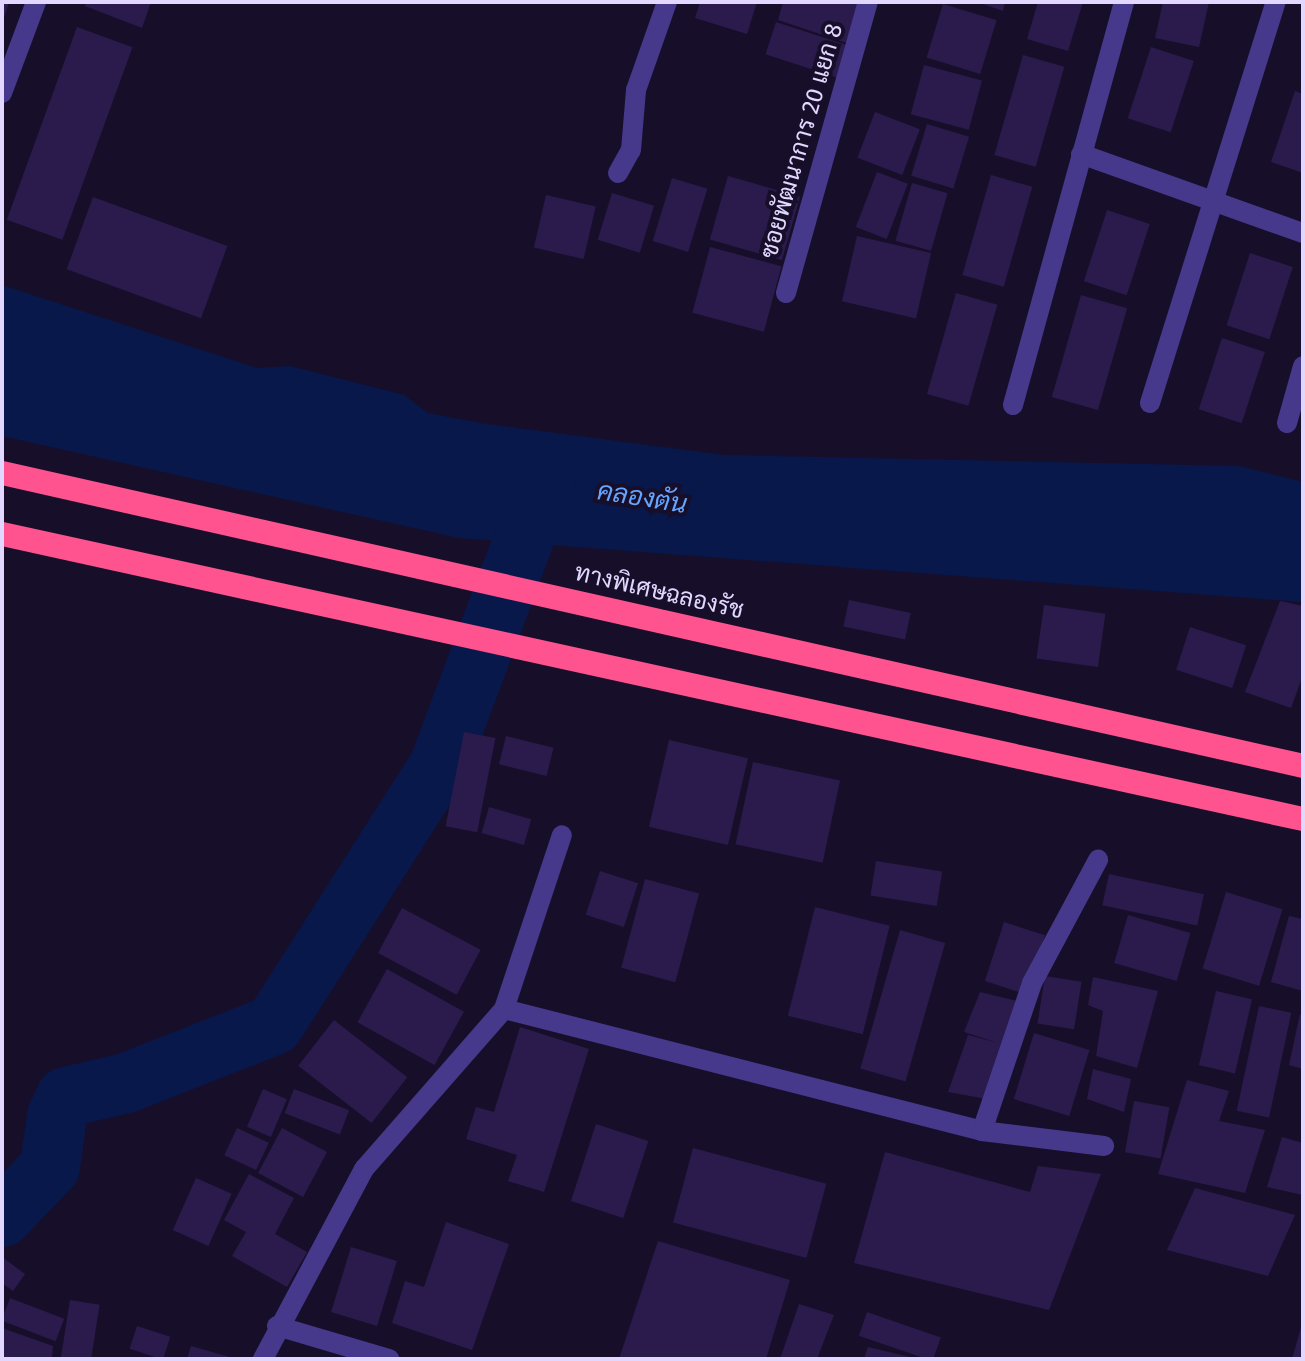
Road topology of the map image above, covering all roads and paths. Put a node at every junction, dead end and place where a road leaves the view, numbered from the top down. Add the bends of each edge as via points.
1 (36, 2) edge
2 (667, 2) edge
3 (868, 2) edge
4 (1124, 2) edge
5 (1276, 2) edge
6 (2, 93) edge
7 (1081, 154) junction
8 (618, 173) dead end
9 (1210, 201) junction
10 (1303, 233) edge
11 (786, 293) dead end
12 (1303, 366) edge
13 (1150, 403) dead end
14 (1013, 405) dead end
15 (1287, 423) dead end
16 (2, 473) edge
17 (2, 534) edge
18 (1303, 766) edge
19 (1303, 819) edge
20 (562, 835) dead end
21 (1098, 860) dead end
22 (504, 1009) junction
23 (982, 1131) junction
24 (1104, 1146) dead end
25 (277, 1326) junction
26 (263, 1359) edge
27 (389, 1359) edge

1 - 6 street
2 - 8 street via 636,90 631,150
3 - 11 street, ซอยพัฒนาการ 20 แยก 8
4 - 7 street
5 - 9 street
7 - 9 street
7 - 14 street
9 - 10 street
9 - 13 street
12 - 15 street
16 - 18 highway, ทางพิเศษฉลองรัช
17 - 19 highway
20 - 22 street
21 - 23 street via 1032,983
22 - 23 street
22 - 25 street via 364,1169
23 - 24 street
25 - 26 street
25 - 27 street

